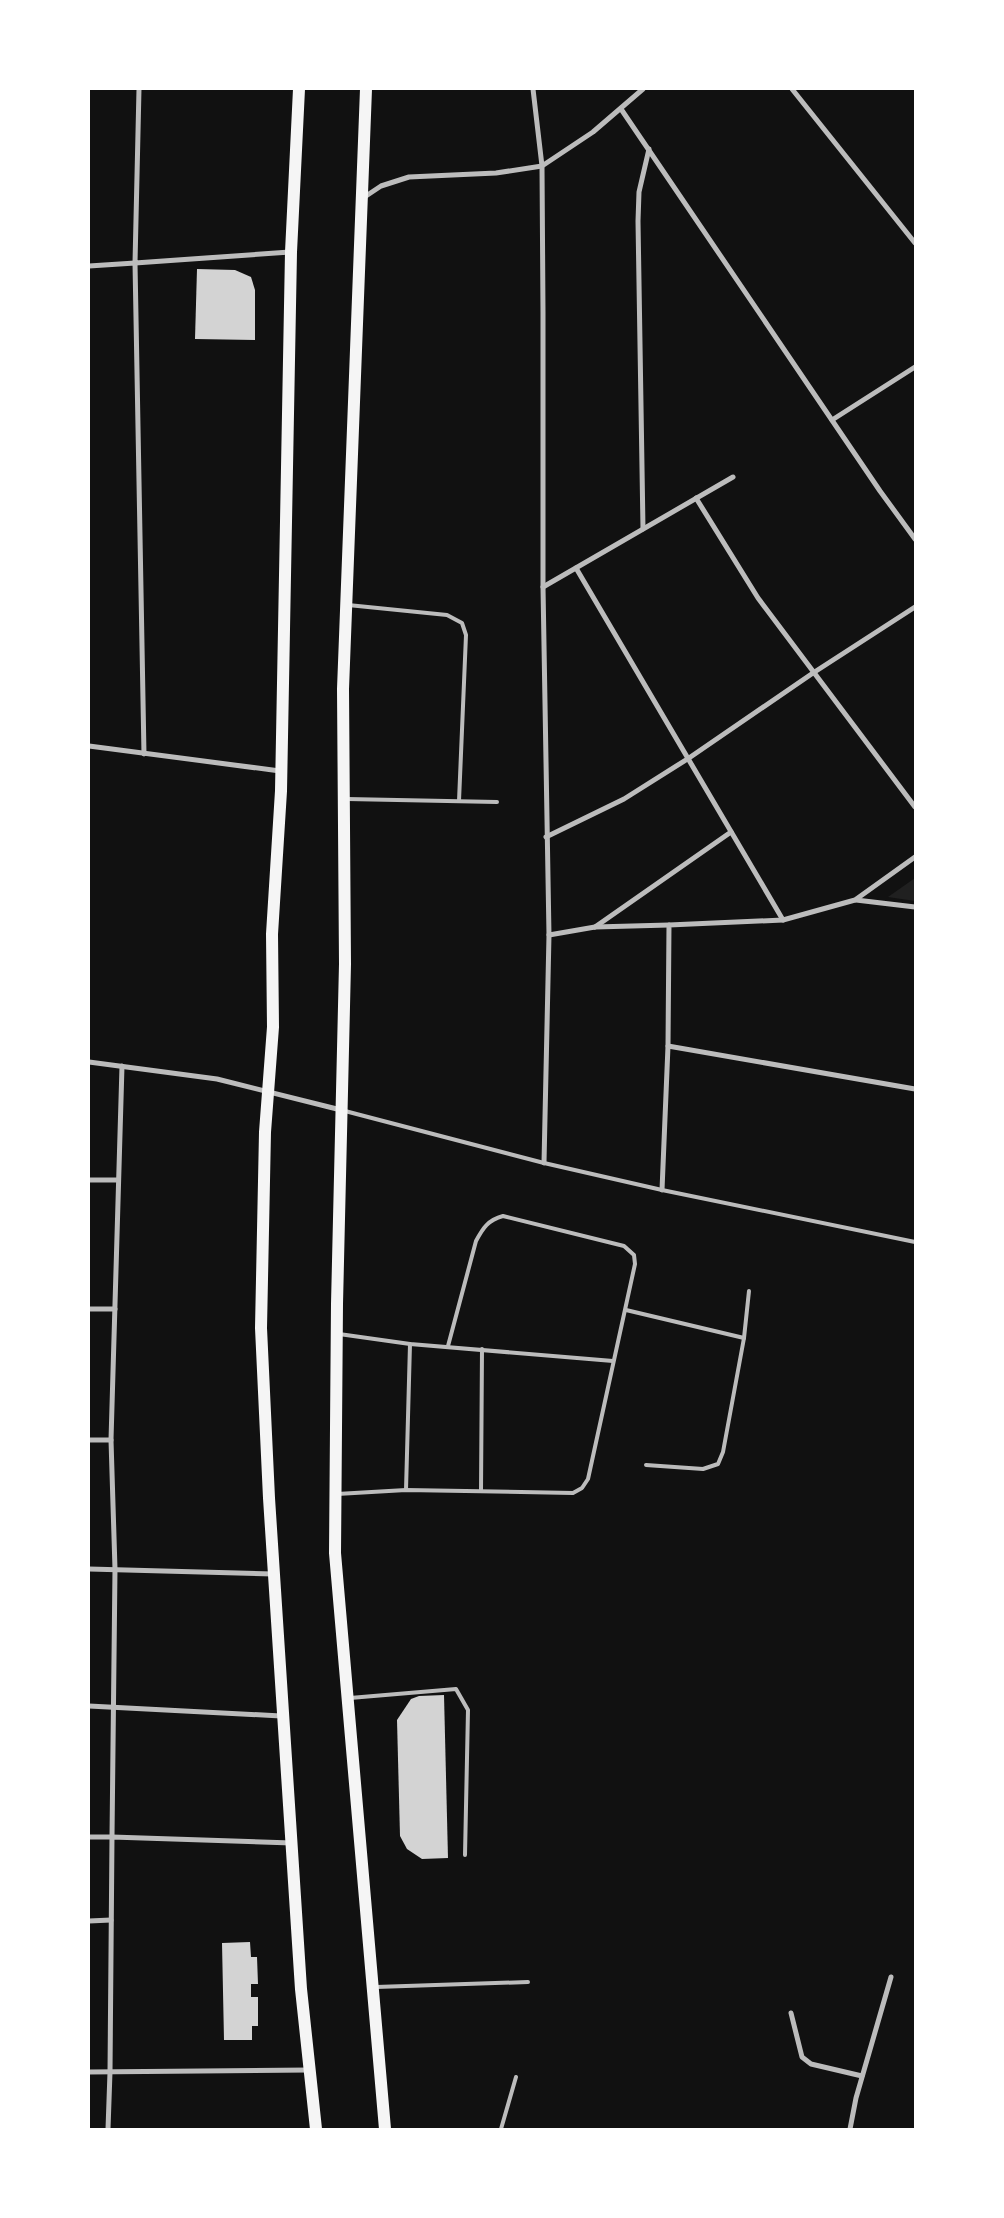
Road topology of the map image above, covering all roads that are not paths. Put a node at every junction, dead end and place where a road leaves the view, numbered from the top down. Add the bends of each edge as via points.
1 (138, 89) edge
2 (299, 89) edge
3 (366, 89) edge
4 (533, 89) edge
5 (643, 89) edge
6 (792, 89) edge
7 (621, 109) junction
8 (649, 149) junction
9 (542, 166) junction
10 (362, 199) junction
11 (915, 242) edge
12 (291, 252) junction
13 (135, 263) junction
14 (89, 266) edge
15 (915, 367) edge
16 (832, 420) junction
17 (733, 477) dead end
18 (696, 498) junction
19 (643, 529) junction
20 (915, 538) edge
21 (576, 568) junction
22 (543, 587) junction
23 (346, 604) junction
24 (915, 607) edge
25 (813, 673) junction
26 (89, 746) edge
27 (144, 754) junction
28 (689, 758) junction
29 (280, 771) junction
30 (345, 799) junction
31 (459, 801) junction
32 (497, 802) dead end
33 (915, 807) edge
34 (730, 832) junction
35 (546, 837) junction
36 (915, 857) edge
37 (855, 900) junction
38 (915, 907) edge
39 (783, 920) junction
40 (669, 925) junction
41 (595, 927) junction
42 (549, 935) junction
43 (668, 1046) junction
44 (89, 1062) edge
45 (122, 1066) junction
46 (915, 1089) edge
47 (267, 1091) junction
48 (342, 1110) junction
49 (544, 1163) junction
50 (89, 1180) edge
51 (117, 1180) junction
52 (662, 1190) junction
53 (915, 1242) edge
54 (749, 1291) dead end
55 (89, 1309) edge
56 (115, 1309) junction
57 (626, 1310) junction
58 (337, 1334) junction
59 (744, 1338) junction
60 (410, 1344) junction
61 (448, 1346) junction
62 (482, 1349) junction
63 (613, 1361) junction
64 (89, 1440) edge
65 (111, 1440) junction
66 (646, 1465) dead end
67 (406, 1490) junction
68 (481, 1491) junction
69 (336, 1494) junction
70 (89, 1569) edge
71 (114, 1569) junction
72 (274, 1574) junction
73 (349, 1698) junction
74 (89, 1706) edge
75 (112, 1706) junction
76 (284, 1716) junction
77 (89, 1837) edge
78 (112, 1837) junction
79 (293, 1843) junction
80 (465, 1855) dead end
81 (111, 1920) junction
82 (89, 1921) edge
83 (891, 1977) dead end
84 (528, 1982) dead end
85 (373, 1987) junction
86 (791, 2013) dead end
87 (309, 2070) junction
88 (89, 2072) edge
89 (110, 2072) junction
90 (862, 2076) junction
91 (516, 2077) dead end
92 (108, 2129) edge
93 (316, 2129) edge
94 (385, 2129) edge
95 (501, 2129) edge
96 (850, 2129) edge

1 - 13 street
2 - 12 main road
3 - 10 main road
4 - 9 street
5 - 7 street
6 - 11 street
7 - 8 street
7 - 9 street
8 - 16 street
8 - 19 street via 639,192 638,221
9 - 10 street via 496,173 409,177 381,186
9 - 22 street
10 - 23 main road
12 - 13 street
12 - 29 main road
13 - 14 street
13 - 27 street
15 - 16 street
16 - 20 street
17 - 18 street
18 - 19 street
18 - 25 street via 758,598
19 - 21 street
21 - 22 street
21 - 28 street
22 - 35 street
23 - 30 main road via 343,689
23 - 31 lane via 447,615 462,623 466,635
24 - 25 street
25 - 28 street
25 - 33 street
26 - 27 street
27 - 29 street
28 - 34 street
28 - 35 street via 624,799
29 - 47 main road via 272,934 273,1028
30 - 31 lane
30 - 48 main road
31 - 32 lane
34 - 39 street
34 - 41 street
35 - 42 street
36 - 37 street
37 - 38 street
37 - 39 street
39 - 40 street
40 - 41 street
40 - 43 street
41 - 42 street
42 - 49 street
43 - 46 street
43 - 52 street
44 - 45 street
45 - 47 street via 217,1079
45 - 51 street
47 - 48 street
47 - 72 main road via 261,1328
48 - 49 lane
48 - 58 main road
49 - 52 lane
50 - 51 street
51 - 56 street
52 - 53 lane
54 - 59 lane
55 - 56 street
56 - 65 street
57 - 59 lane
57 - 61 lane via 635,1264 634,1255 624,1246 503,1216 491,1220 476,1241
57 - 63 lane
58 - 60 lane
58 - 69 main road
59 - 66 lane via 718,1464 703,1469
60 - 61 lane
60 - 67 lane
61 - 62 lane
62 - 63 lane
62 - 68 lane
63 - 68 lane via 588,1479 582,1488 573,1493
64 - 65 street
65 - 71 street
67 - 68 lane
67 - 69 lane
69 - 73 main road via 335,1553
70 - 71 street
71 - 72 street
71 - 75 street
72 - 76 main road
73 - 80 lane via 456,1689 468,1710
73 - 85 main road
74 - 75 street
75 - 76 street
75 - 78 street
76 - 79 main road
77 - 78 street
78 - 79 street
78 - 81 street
79 - 87 main road
81 - 82 street
81 - 89 street
83 - 90 street
84 - 85 lane
85 - 94 main road
86 - 90 street via 802,2057 811,2064
87 - 89 street
87 - 93 main road
88 - 89 street
89 - 92 street
90 - 96 street
91 - 95 lane

